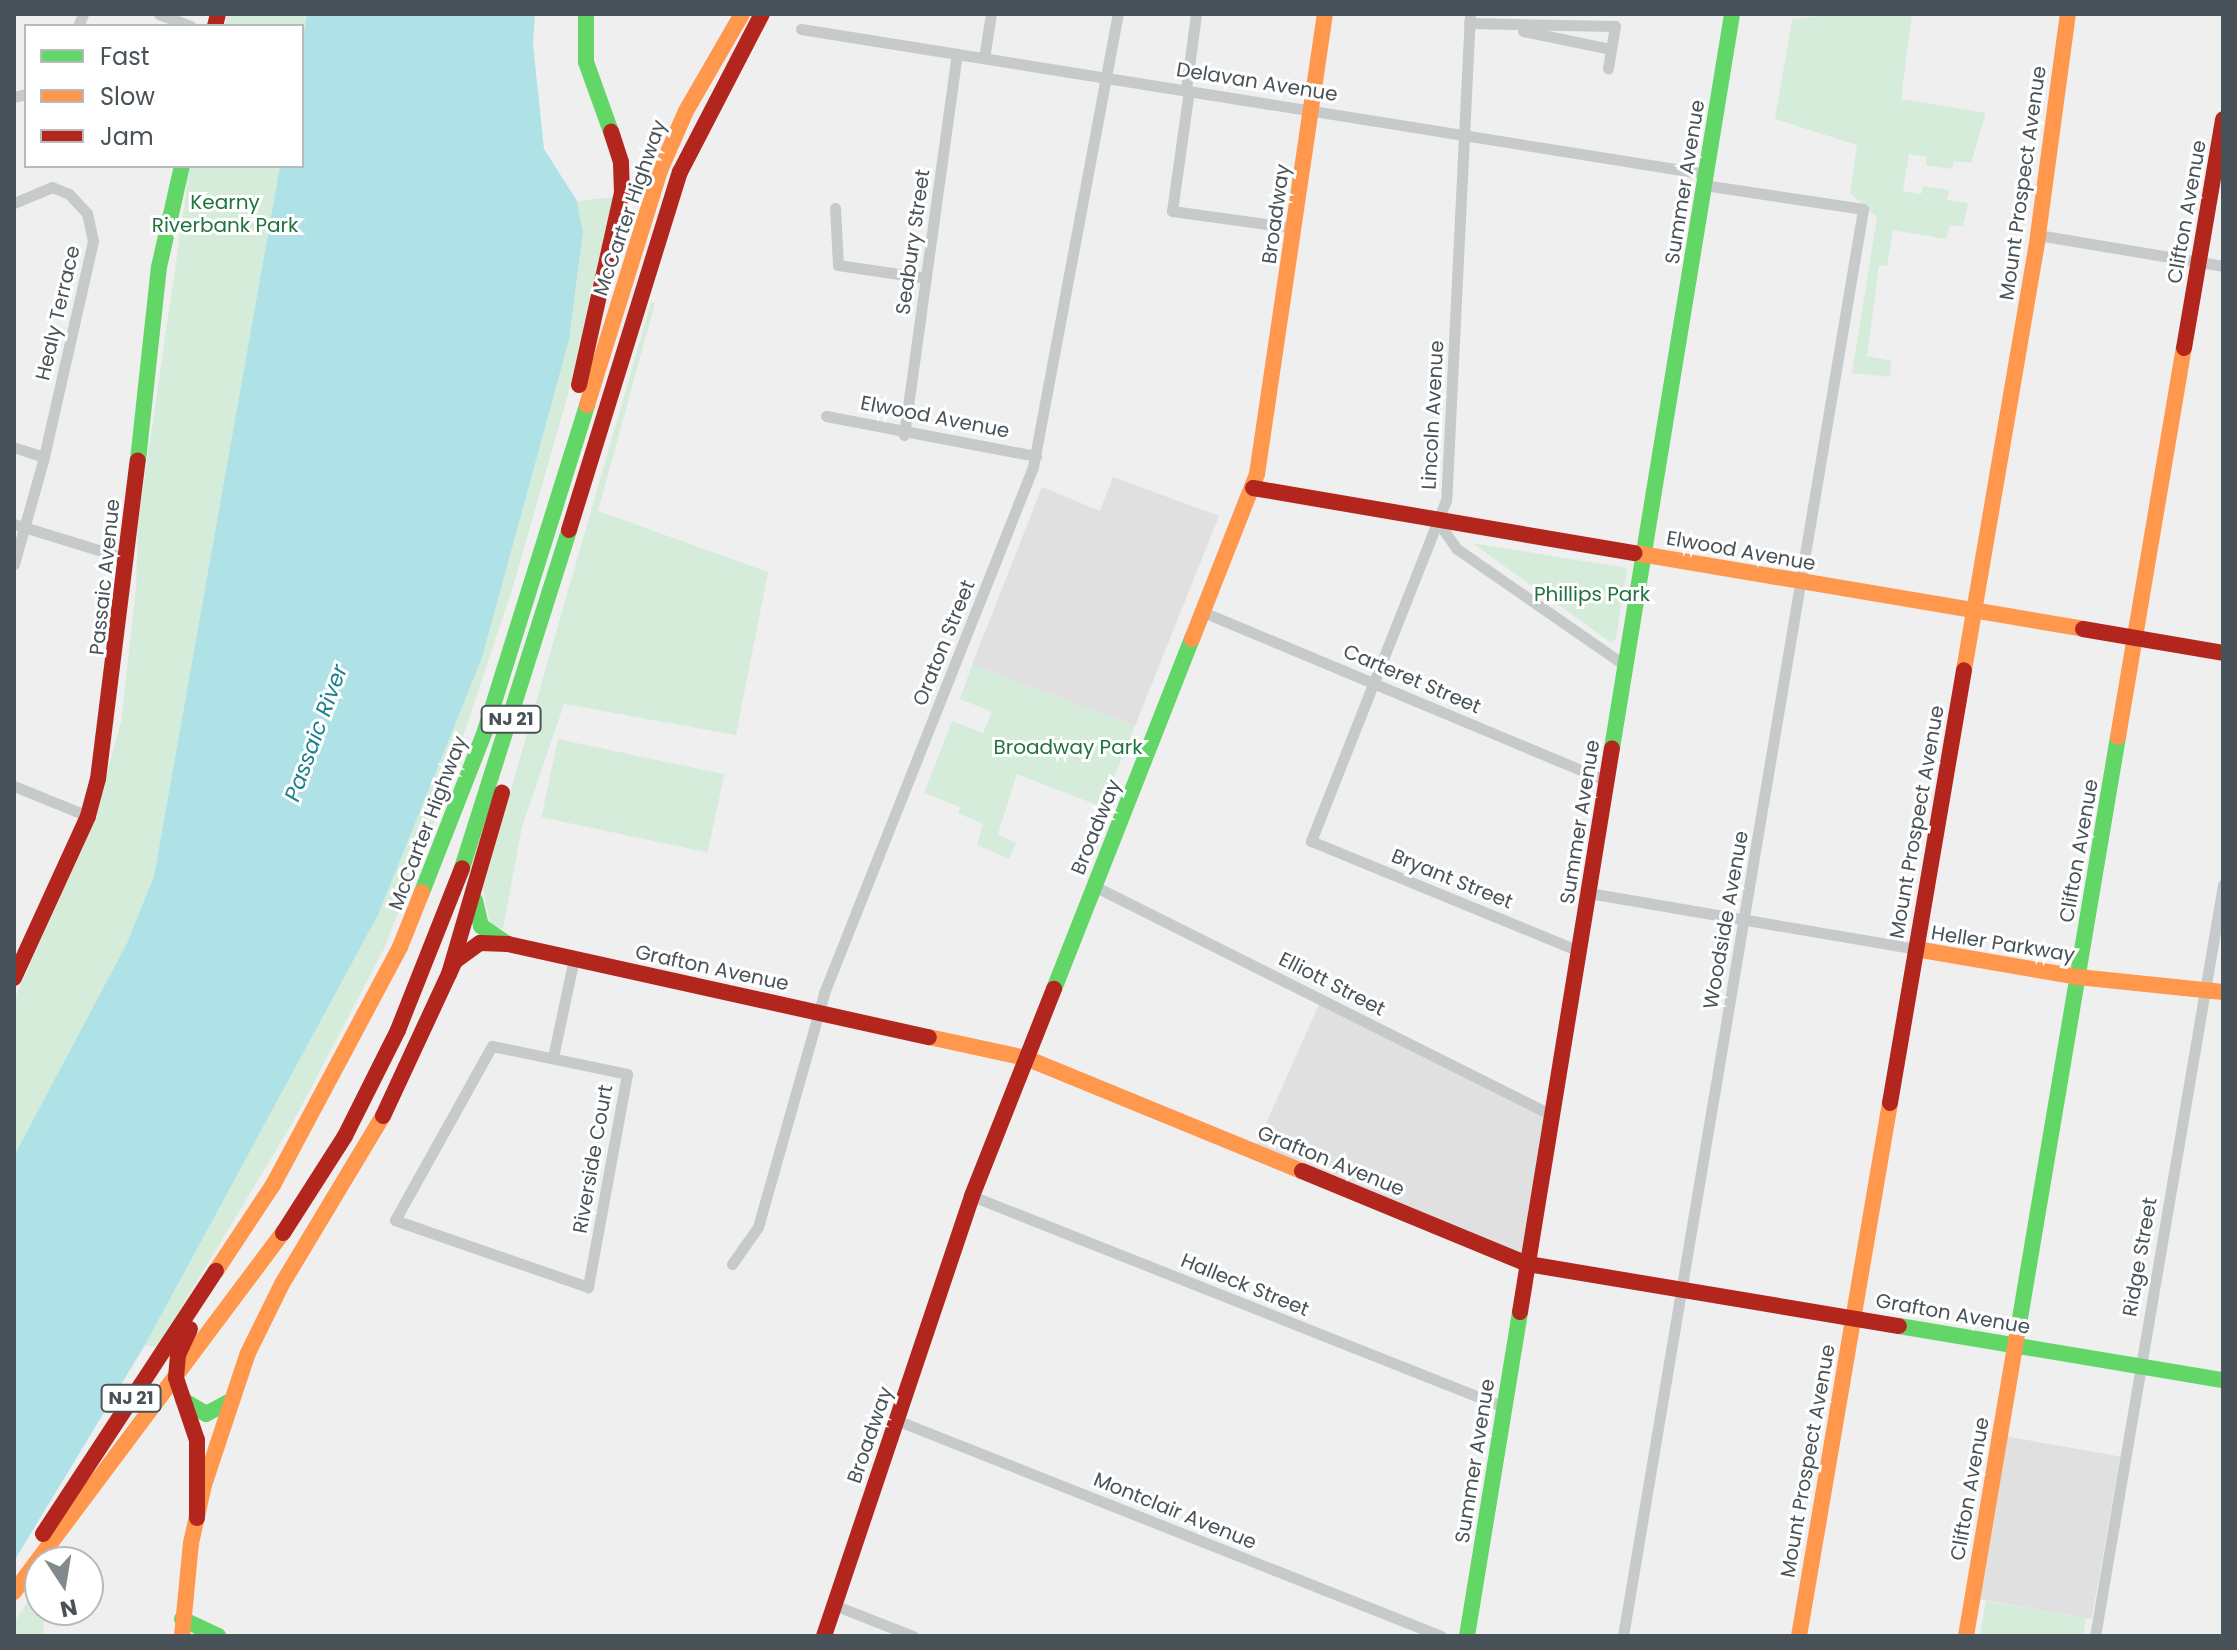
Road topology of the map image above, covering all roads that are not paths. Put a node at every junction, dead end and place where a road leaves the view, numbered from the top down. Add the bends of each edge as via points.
1 (159, 14) edge
2 (586, 14) edge
3 (742, 14) edge
4 (762, 14) edge
5 (991, 14) edge
6 (1118, 14) edge
7 (1196, 14) edge
8 (1325, 14) edge
9 (1732, 14) edge
10 (2068, 14) edge
11 (1470, 18) edge
12 (186, 24) edge
13 (1499, 26) junction
14 (801, 29) dead end
15 (1611, 49) junction
16 (957, 54) junction
17 (984, 58) junction
18 (1608, 68) dead end
19 (1109, 77) junction
20 (1188, 89) junction
21 (1311, 109) junction
22 (2223, 119) edge
23 (1464, 133) junction
24 (182, 168) edge
25 (1706, 180) junction
26 (14, 203) edge
27 (835, 208) dead end
28 (1863, 209) joint
29 (1294, 228) junction
30 (2038, 235) junction
31 (2199, 262) junction
32 (2223, 266) edge
33 (926, 278) junction
34 (826, 416) dead end
35 (904, 435) junction
36 (14, 447) edge
37 (1036, 456) junction
38 (44, 457) junction
39 (1253, 488) junction
40 (1438, 522) junction
41 (14, 524) edge
42 (28, 526) junction
43 (1643, 555) junction
44 (128, 559) junction
45 (14, 564) edge
46 (1801, 582) junction
47 (526, 602) junction
48 (1973, 611) junction
49 (1203, 612) junction
50 (539, 627) junction
51 (2135, 638) junction
52 (2223, 653) edge
53 (1626, 666) junction
54 (1374, 682) junction
55 (1607, 781) junction
56 (14, 786) edge
57 (88, 816) junction
58 (1311, 841) joint
59 (2223, 885) edge
60 (1094, 886) junction
61 (476, 889) junction
62 (1589, 893) junction
63 (1744, 917) junction
64 (508, 944) junction
65 (1916, 949) junction
66 (1579, 951) junction
67 (574, 958) junction
68 (449, 974) junction
69 (2078, 977) junction
70 (14, 978) edge
71 (2205, 989) junction
72 (2223, 992) edge
73 (817, 1011) junction
74 (553, 1057) junction
75 (1026, 1058) junction
76 (1552, 1115) junction
77 (972, 1196) junction
78 (253, 1218) junction
79 (732, 1264) dead end
80 (1528, 1264) junction
81 (1682, 1288) junction
82 (1853, 1317) junction
83 (2015, 1345) junction
84 (2139, 1367) junction
85 (2223, 1380) edge
86 (178, 1390) junction
87 (229, 1402) junction
88 (1504, 1407) junction
89 (896, 1420) junction
90 (197, 1518) junction
91 (14, 1582) edge
92 (14, 1592) edge
93 (834, 1605) junction
94 (182, 1628) edge
95 (218, 1636) edge
96 (824, 1636) edge
97 (913, 1636) edge
98 (1441, 1636) edge
99 (1467, 1636) edge
100 (1623, 1636) edge
101 (1799, 1636) edge
102 (1966, 1636) edge
103 (2095, 1636) edge

1 - 12 street
2 - 47 main road via 586,62 621,162 620,208
3 - 47 main road, McCarter Highway / NJ 21 via 661,168
4 - 50 main road, NJ 21 via 702,120 680,172
5 - 17 street
6 - 19 street, Oraton Street
7 - 20 street
8 - 21 main road, Broadway
9 - 25 main road, Summer Avenue
10 - 30 main road, Mount Prospect Avenue
11 - 13 street
11 - 23 street, Lincoln Avenue
13 - 15 street
13 - 15 street via 1615,26
14 - 16 street, Delavan Avenue
15 - 18 street
16 - 17 street, Delavan Avenue
16 - 33 street, Seabury Street
17 - 19 street, Delavan Avenue
19 - 20 street, Delavan Avenue
19 - 37 street, Oraton Street
20 - 21 street, Delavan Avenue
20 - 29 street via 1172,211
21 - 23 street, Delavan Avenue
21 - 29 main road, Broadway
22 - 31 main road, Clifton Avenue
23 - 25 street, Delavan Avenue
23 - 40 street, Lincoln Avenue via 1447,493
24 - 44 main road, Passaic Avenue via 159,267
25 - 28 street, Delavan Avenue
25 - 43 main road, Summer Avenue
26 - 38 street, Healy Terrace via 52,187 69,194 87,213 93,241
27 - 33 street via 838,265
28 - 46 street, Woodside Avenue
29 - 39 main road, Broadway
30 - 31 street
30 - 48 main road, Mount Prospect Avenue
31 - 32 street
31 - 51 main road, Clifton Avenue
33 - 35 street, Seabury Street
34 - 35 street, Elwood Avenue
35 - 37 street, Elwood Avenue
36 - 38 street
37 - 73 street, Oraton Street
38 - 42 street, Healy Terrace
39 - 40 main road, Elwood Avenue
39 - 49 main road, Broadway
40 - 43 main road, Elwood Avenue
40 - 53 street via 1457,549
40 - 54 street, Lincoln Avenue
41 - 42 street
42 - 44 street
42 - 45 street, Healy Terrace
43 - 46 main road, Elwood Avenue
43 - 53 main road, Summer Avenue
44 - 57 main road, Passaic Avenue via 105,741
46 - 48 main road, Elwood Avenue
46 - 63 street, Woodside Avenue
47 - 78 main road, McCarter Highway / NJ 21 via 459,804 405,935 337,1074
48 - 51 main road, Elwood Avenue
48 - 65 main road, Mount Prospect Avenue
49 - 54 street, Carteret Street
49 - 60 main road, Broadway
50 - 61 main road
50 - 92 main road, NJ 21 via 458,887 404,1019 325,1170 211,1336
51 - 52 main road, Elwood Avenue
51 - 69 main road, Clifton Avenue
53 - 55 main road, Summer Avenue
54 - 55 street, Carteret Street
54 - 58 street, Lincoln Avenue
55 - 62 main road, Summer Avenue
56 - 57 street
57 - 70 main road, Passaic Avenue
58 - 66 street, Bryant Street
59 - 71 street, Ridge Street
60 - 75 main road, Broadway
60 - 76 street, Elliott Street
61 - 64 main road via 481,926
61 - 68 main road
62 - 63 street, Heller Parkway
62 - 66 main road, Summer Avenue
63 - 65 street, Heller Parkway
63 - 81 street, Woodside Avenue
64 - 67 main road, Grafton Avenue
64 - 68 main road, Grafton Avenue via 472,946
65 - 69 main road, Heller Parkway
65 - 82 main road, Mount Prospect Avenue
66 - 76 main road, Summer Avenue
67 - 73 main road, Grafton Avenue
67 - 74 street
68 - 87 main road via 383,1116 271,1305
69 - 71 main road, Heller Parkway
69 - 83 main road, Clifton Avenue
71 - 72 main road, Heller Parkway
71 - 84 street, Ridge Street
73 - 75 main road, Grafton Avenue
73 - 79 street, Oraton Street via 758,1227
74 - 74 street, Riverside Court via 492,1046 395,1220 588,1287 627,1074
75 - 77 main road, Broadway
75 - 80 main road, Grafton Avenue
76 - 80 main road, Summer Avenue
77 - 88 street, Halleck Street
77 - 89 main road, Broadway
78 - 86 main road via 182,1345 176,1367
78 - 91 main road, McCarter Highway / NJ 21
80 - 81 main road, Grafton Avenue
80 - 88 main road, Summer Avenue
81 - 82 main road, Grafton Avenue
81 - 100 street, Woodside Avenue
82 - 83 main road, Grafton Avenue
82 - 101 main road, Mount Prospect Avenue
83 - 84 main road, Grafton Avenue
83 - 102 main road, Clifton Avenue
84 - 85 main road, Grafton Avenue
84 - 103 street, Ridge Street
86 - 87 main road via 197,1412 215,1412
86 - 90 main road via 199,1454
87 - 90 main road
88 - 99 main road, Summer Avenue
89 - 93 main road, Broadway
89 - 98 street, Montclair Avenue
90 - 94 main road
93 - 96 main road, Broadway
93 - 97 street
94 - 95 main road

